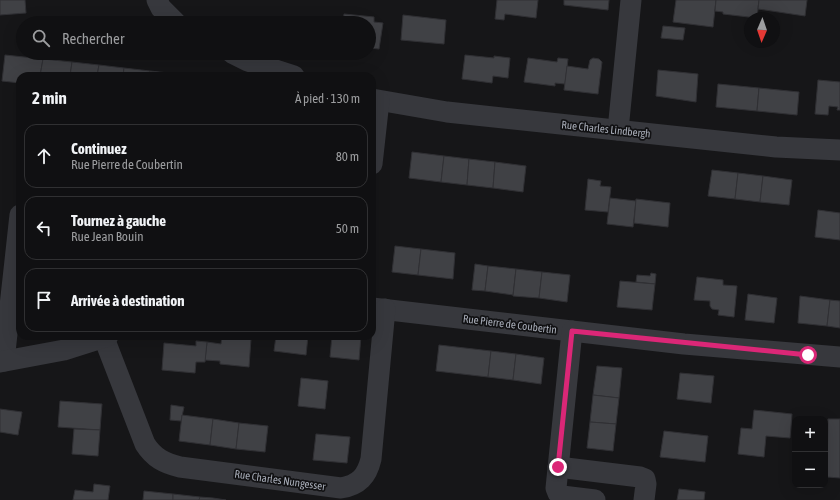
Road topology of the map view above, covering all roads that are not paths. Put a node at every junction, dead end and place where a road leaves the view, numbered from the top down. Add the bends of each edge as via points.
1 (157, 0) edge
2 (631, 0) edge
3 (169, 16) edge
4 (246, 60) edge
5 (282, 72) edge
6 (376, 100) edge
7 (618, 130) junction
8 (840, 150) edge
9 (16, 248) edge
10 (379, 309) edge
11 (572, 331) junction
12 (96, 340) edge
13 (107, 340) edge
14 (840, 357) edge
15 (2, 362) edge
16 (558, 467) junction
17 (595, 500) edge
18 (644, 500) edge

1 - 3 street
2 - 7 street
4 - 5 street
6 - 7 street, Rue Charles Lindbergh via 447,112
7 - 8 street, Rue Charles Lindbergh via 776,147
9 - 15 street
10 - 11 street, Rue Pierre de Coubertin
10 - 13 street, Rue Charles Nungesser via 371,459 368,469 358,482 350,487 341,488 180,467 156,458 143,439
11 - 14 street, Rue Pierre de Coubertin via 766,352
11 - 16 street
12 - 15 street via 64,350
16 - 17 street via 558,493 562,496
16 - 18 street via 640,477 645,479 646,484

